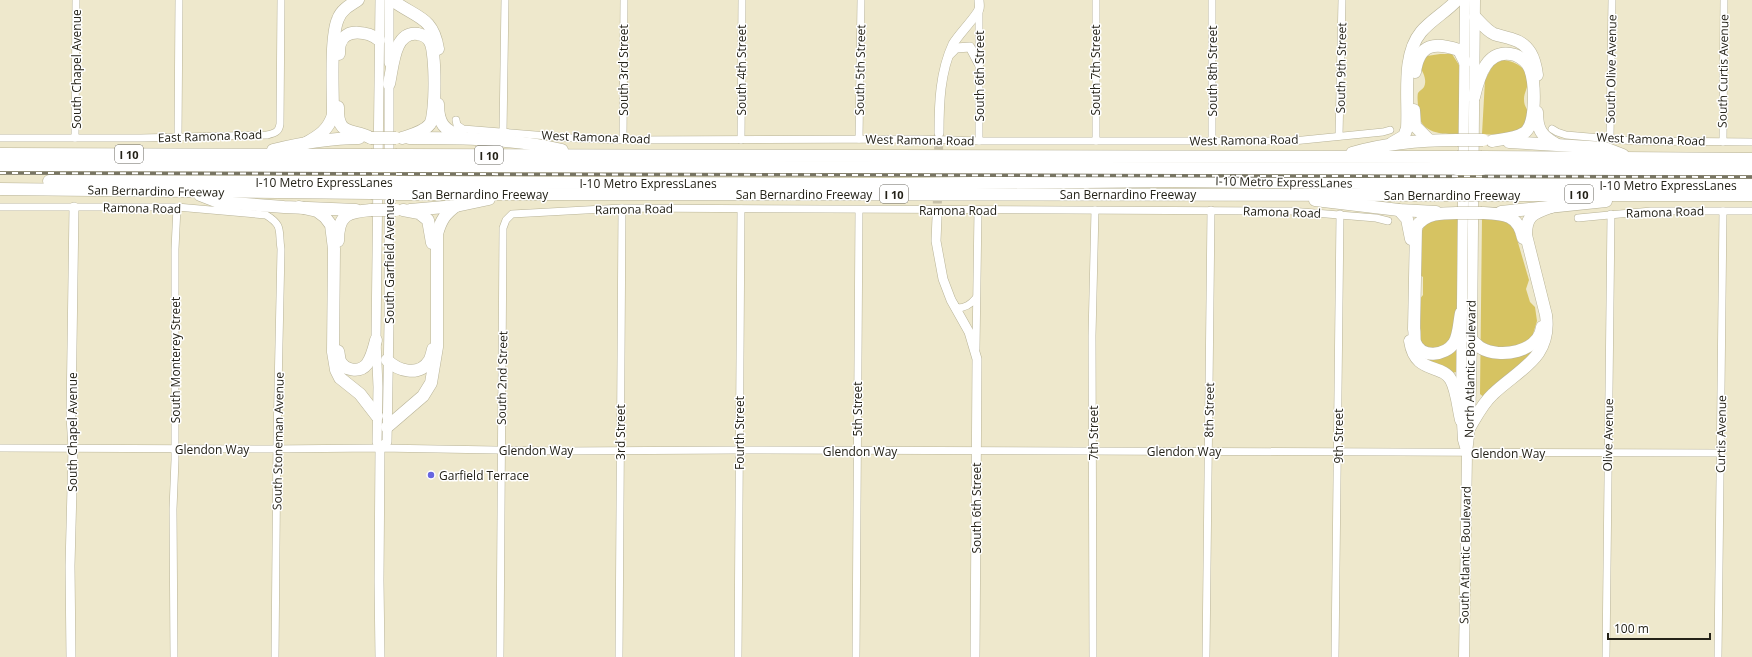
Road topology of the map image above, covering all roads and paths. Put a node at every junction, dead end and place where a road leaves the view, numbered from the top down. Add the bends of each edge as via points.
1 (76, 0) edge
2 (178, 0) edge
3 (281, 0) edge
4 (358, 0) edge
5 (380, 0) edge
6 (389, 0) edge
7 (392, 0) edge
8 (505, 0) edge
9 (624, 0) edge
10 (742, 0) edge
11 (861, 0) edge
12 (979, 0) edge
13 (1096, 0) edge
14 (1212, 0) edge
15 (1342, 0) edge
16 (1457, 0) edge
17 (1465, 0) edge
18 (1475, 0) edge
19 (1612, 0) edge
20 (1724, 0) edge
21 (979, 10) junction
22 (1475, 17) junction
23 (379, 40) junction
24 (949, 54) junction
25 (1465, 62) junction
26 (979, 64) junction
27 (389, 84) junction
28 (1474, 97) junction
29 (456, 120) dead end
30 (1552, 129) dead end
31 (1390, 130) dead end
32 (504, 132) junction
33 (939, 133) tunnel mouth
34 (178, 136) junction
35 (1339, 136) junction
36 (0, 138) edge
37 (75, 138) junction
38 (371, 138) junction
39 (399, 138) junction
40 (1610, 138) junction
41 (471, 139) junction
42 (859, 139) junction
43 (622, 140) junction
44 (741, 140) junction
45 (1429, 140) junction
46 (1487, 140) junction
47 (979, 141) junction
48 (1096, 141) junction
49 (1212, 141) junction
50 (306, 142) junction
51 (1723, 142) junction
52 (1752, 142) edge
53 (1392, 143) junction
54 (1556, 144) junction
55 (0, 154) edge
56 (258, 154) junction
57 (581, 155) junction
58 (1337, 157) junction
59 (1629, 158) junction
60 (1752, 159) edge
61 (371, 160) junction
62 (397, 161) junction
63 (1457, 163) junction
64 (1482, 163) junction
65 (0, 165) edge
66 (1752, 169) edge
67 (0, 181) edge
68 (1752, 185) edge
69 (371, 188) junction
70 (397, 188) junction
71 (0, 189) edge
72 (1457, 190) junction
73 (1482, 190) junction
74 (192, 192) junction
75 (509, 194) junction
76 (1279, 194) junction
77 (1677, 195) junction
78 (1752, 195) edge
79 (456, 206) junction
80 (0, 207) edge
81 (74, 207) junction
82 (177, 207) junction
83 (299, 207) junction
84 (1551, 207) junction
85 (622, 208) junction
86 (741, 209) junction
87 (371, 210) junction
88 (399, 210) junction
89 (859, 210) junction
90 (978, 210) junction
91 (1095, 210) junction
92 (1211, 210) junction
93 (1398, 210) junction
94 (1723, 211) junction
95 (1752, 211) edge
96 (1453, 213) junction
97 (1487, 213) junction
98 (1340, 214) junction
99 (1611, 214) junction
100 (937, 216) tunnel mouth
101 (1578, 218) dead end
102 (506, 220) joint
103 (1388, 221) dead end
104 (279, 225) joint
105 (976, 298) junction
106 (951, 300) junction
107 (1461, 312) junction
108 (376, 340) junction
109 (1472, 340) junction
110 (977, 359) junction
111 (387, 360) junction
112 (377, 416) junction
113 (1466, 423) junction
114 (387, 427) junction
115 (0, 448) edge
116 (277, 448) junction
117 (380, 448) junction
118 (73, 449) junction
119 (175, 449) junction
120 (502, 450) junction
121 (620, 450) junction
122 (739, 450) junction
123 (857, 451) junction
124 (976, 451) junction
125 (1093, 451) junction
126 (1208, 452) junction
127 (1338, 452) junction
128 (1467, 453) junction
129 (1608, 453) junction
130 (1720, 453) junction
131 (71, 657) edge
132 (174, 657) edge
133 (275, 657) edge
134 (380, 657) edge
135 (500, 657) edge
136 (619, 657) edge
137 (738, 657) edge
138 (856, 657) edge
139 (975, 657) edge
140 (1093, 657) edge
141 (1206, 657) edge
142 (1335, 657) edge
143 (1464, 657) edge
144 (1606, 657) edge
145 (1718, 657) edge

1 - 37 street, South Chapel Avenue
2 - 34 street
3 - 34 street, East Ramona Road via 280,124 276,133
4 - 50 highway via 344,10 336,26 333,115 330,125 321,135
5 - 23 main road, South Garfield Avenue
6 - 27 main road, South Garfield Avenue
7 - 41 highway via 428,23 436,34 440,120 445,129
8 - 32 street
9 - 43 street, South 3rd Street
10 - 44 street, South 4th Street
11 - 42 street, South 5th Street
12 - 21 main road, South 6th Street
13 - 48 street, South 7th Street
14 - 49 street, South 8th Street
15 - 35 street, South 9th Street
16 - 53 highway via 1421,32 1412,47 1408,67 1407,128 1404,136
17 - 25 main road, North Atlantic Boulevard
18 - 22 main road, North Atlantic Boulevard
19 - 40 street, South Olive Avenue
20 - 51 street, South Curtis Avenue
21 - 24 main road, South 6th Street via 959,34
21 - 26 street, South 6th Street
22 - 28 main road, North Atlantic Boulevard
22 - 54 highway via 1493,33 1514,39 1529,49 1537,74 1538,127 1542,135
23 - 38 highway via 373,35 353,33 340,44 339,56 339,121 348,131
23 - 108 main road, South Garfield Avenue
24 - 26 main road via 956,48 970,47
24 - 33 main road, South 6th Street via 940,98
25 - 45 highway via 1459,50 1442,45 1432,46 1421,52 1416,60 1414,116 1416,126
25 - 107 main road, North Atlantic Boulevard
26 - 47 street, South 6th Street
27 - 39 highway via 397,47 401,40 414,33 430,40 434,60 433,113 430,124 422,131
27 - 111 main road, South Garfield Avenue
28 - 46 highway via 1479,75 1495,56 1516,56 1524,60 1530,68 1533,113 1530,125 1525,133 1517,137
28 - 109 main road, North Atlantic Boulevard
29 - 32 street, West Ramona Road via 457,125 463,129
30 - 40 street, West Ramona Road via 1566,135
31 - 35 street, West Ramona Road
32 - 43 street, West Ramona Road
34 - 37 street, East Ramona Road
35 - 49 street, West Ramona Road via 1294,140
36 - 37 street, East Ramona Road
38 - 39 highway, bridge
38 - 50 highway via 336,138
39 - 41 highway
40 - 51 street, West Ramona Road via 1661,142
41 - 57 highway via 546,146
42 - 44 street, West Ramona Road
42 - 47 street, West Ramona Road
43 - 44 street, West Ramona Road
45 - 46 highway, bridge
45 - 53 highway
46 - 54 highway
47 - 48 street, West Ramona Road
48 - 49 street, West Ramona Road
50 - 56 highway
51 - 52 street, West Ramona Road
53 - 58 highway
54 - 59 highway via 1605,148
55 - 56 highway, I 10
56 - 61 highway, I 10
57 - 58 highway, I 10
57 - 62 highway, I 10
58 - 63 highway, I 10
59 - 60 highway
59 - 64 highway
61 - 62 highway, I 10, bridge
61 - 65 highway, I-10 Metro ExpressLanes
62 - 63 highway, I-10 Metro ExpressLanes
63 - 64 highway, I-10 Metro ExpressLanes, bridge
64 - 66 highway, I-10 Metro ExpressLanes
67 - 69 highway, I-10 Metro ExpressLanes
68 - 73 highway, I-10 Metro ExpressLanes
69 - 70 highway, I-10 Metro ExpressLanes, bridge
69 - 74 highway, San Bernardino Freeway
70 - 72 highway, I-10 Metro ExpressLanes via 1172,181
70 - 75 highway, San Bernardino Freeway / I 10
71 - 74 highway, San Bernardino Freeway
72 - 73 highway, I-10 Metro ExpressLanes, bridge
72 - 76 highway, San Bernardino Freeway / I 10
73 - 77 highway, San Bernardino Freeway / I 10
74 - 83 highway via 218,202
75 - 76 highway, San Bernardino Freeway / I 10
75 - 79 highway
76 - 93 highway
77 - 78 highway, San Bernardino Freeway / I 10
77 - 84 highway
79 - 88 highway
79 - 114 highway via 440,221 437,234 436,347 431,383 423,396
80 - 81 street, Ramona Road
81 - 82 street, Ramona Road
81 - 118 main road, South Chapel Avenue
82 - 104 street, Ramona Road via 266,215
82 - 119 street, South Monterey Street
83 - 87 highway
83 - 112 highway via 317,212 331,225 334,249 333,352 336,370 340,378 360,394
84 - 97 highway
84 - 113 highway via 1536,212 1526,225 1526,235 1546,316 1547,338 1534,360 1493,394
85 - 86 street, Ramona Road
85 - 102 street, Ramona Road via 512,214
85 - 121 street, 3rd Street
86 - 89 street, Ramona Road
86 - 122 street, Fourth Street
87 - 88 highway, bridge
87 - 108 highway via 354,211 345,216 338,232 340,361 352,370 366,366
88 - 111 highway via 419,213 428,220 431,228 433,350 429,361 422,368 413,371 396,368
89 - 90 street, Ramona Road
89 - 123 street, 5th Street
90 - 91 street, Ramona Road
90 - 105 street, South 6th Street
91 - 92 street, Ramona Road
91 - 125 street, 7th Street
92 - 98 street, Ramona Road
92 - 126 street, 8th Street
93 - 96 highway
93 - 113 highway via 1406,219 1411,237 1408,305 1410,344 1417,359 1424,366 1442,372 1451,379
94 - 95 street, Ramona Road
94 - 99 street, Ramona Road
94 - 130 street, Curtis Avenue
96 - 97 highway, bridge
96 - 107 highway via 1429,215 1416,227 1414,329 1416,342 1421,350 1428,354 1441,354 1446,351 1455,339
97 - 109 highway via 1509,216 1517,222 1522,231 1542,316 1542,329 1536,340 1527,348 1514,352 1490,352 1480,348
98 - 103 street, Ramona Road
98 - 127 street, 9th Street
99 - 101 street, Ramona Road
99 - 129 street, Olive Avenue
100 - 106 main road, South 6th Street via 938,255
102 - 120 street, South 2nd Street via 503,228
104 - 116 street, South Stoneman Avenue via 281,250
105 - 106 street via 963,308 957,308
105 - 110 street, South 6th Street
106 - 110 main road, South 6th Street via 969,332
107 - 113 main road, North Atlantic Boulevard
108 - 112 main road, South Garfield Avenue
109 - 113 main road, North Atlantic Boulevard
110 - 124 main road, South 6th Street
111 - 114 main road, South Garfield Avenue
112 - 117 main road, South Garfield Avenue via 377,442
113 - 128 main road, North Atlantic Boulevard via 1463,440
114 - 117 main road, South Garfield Avenue via 387,442
115 - 118 street, Glendon Way
116 - 117 street, Glendon Way
116 - 119 street, Glendon Way
116 - 133 street, South Stoneman Avenue
117 - 120 street, Glendon Way
117 - 134 main road, South Garfield Avenue
118 - 119 street, Glendon Way
118 - 131 main road, South Chapel Avenue
119 - 132 street, South Monterey Street
120 - 121 street, Glendon Way
120 - 135 street, South 2nd Street
121 - 122 street, Glendon Way
121 - 136 street, 3rd Street
122 - 123 street, Glendon Way
122 - 137 street, Fourth Street
123 - 124 street, Glendon Way
123 - 138 street, 5th Street
124 - 125 street, Glendon Way
124 - 139 main road, South 6th Street
125 - 126 street, Glendon Way
125 - 140 street, 7th Street
126 - 127 street, Glendon Way
126 - 141 street, 8th Street
127 - 128 street, Glendon Way
127 - 142 street, 9th Street
128 - 129 street, Glendon Way
128 - 143 main road, South Atlantic Boulevard
129 - 130 street, Glendon Way
129 - 144 street, Olive Avenue
130 - 145 street, Curtis Avenue

